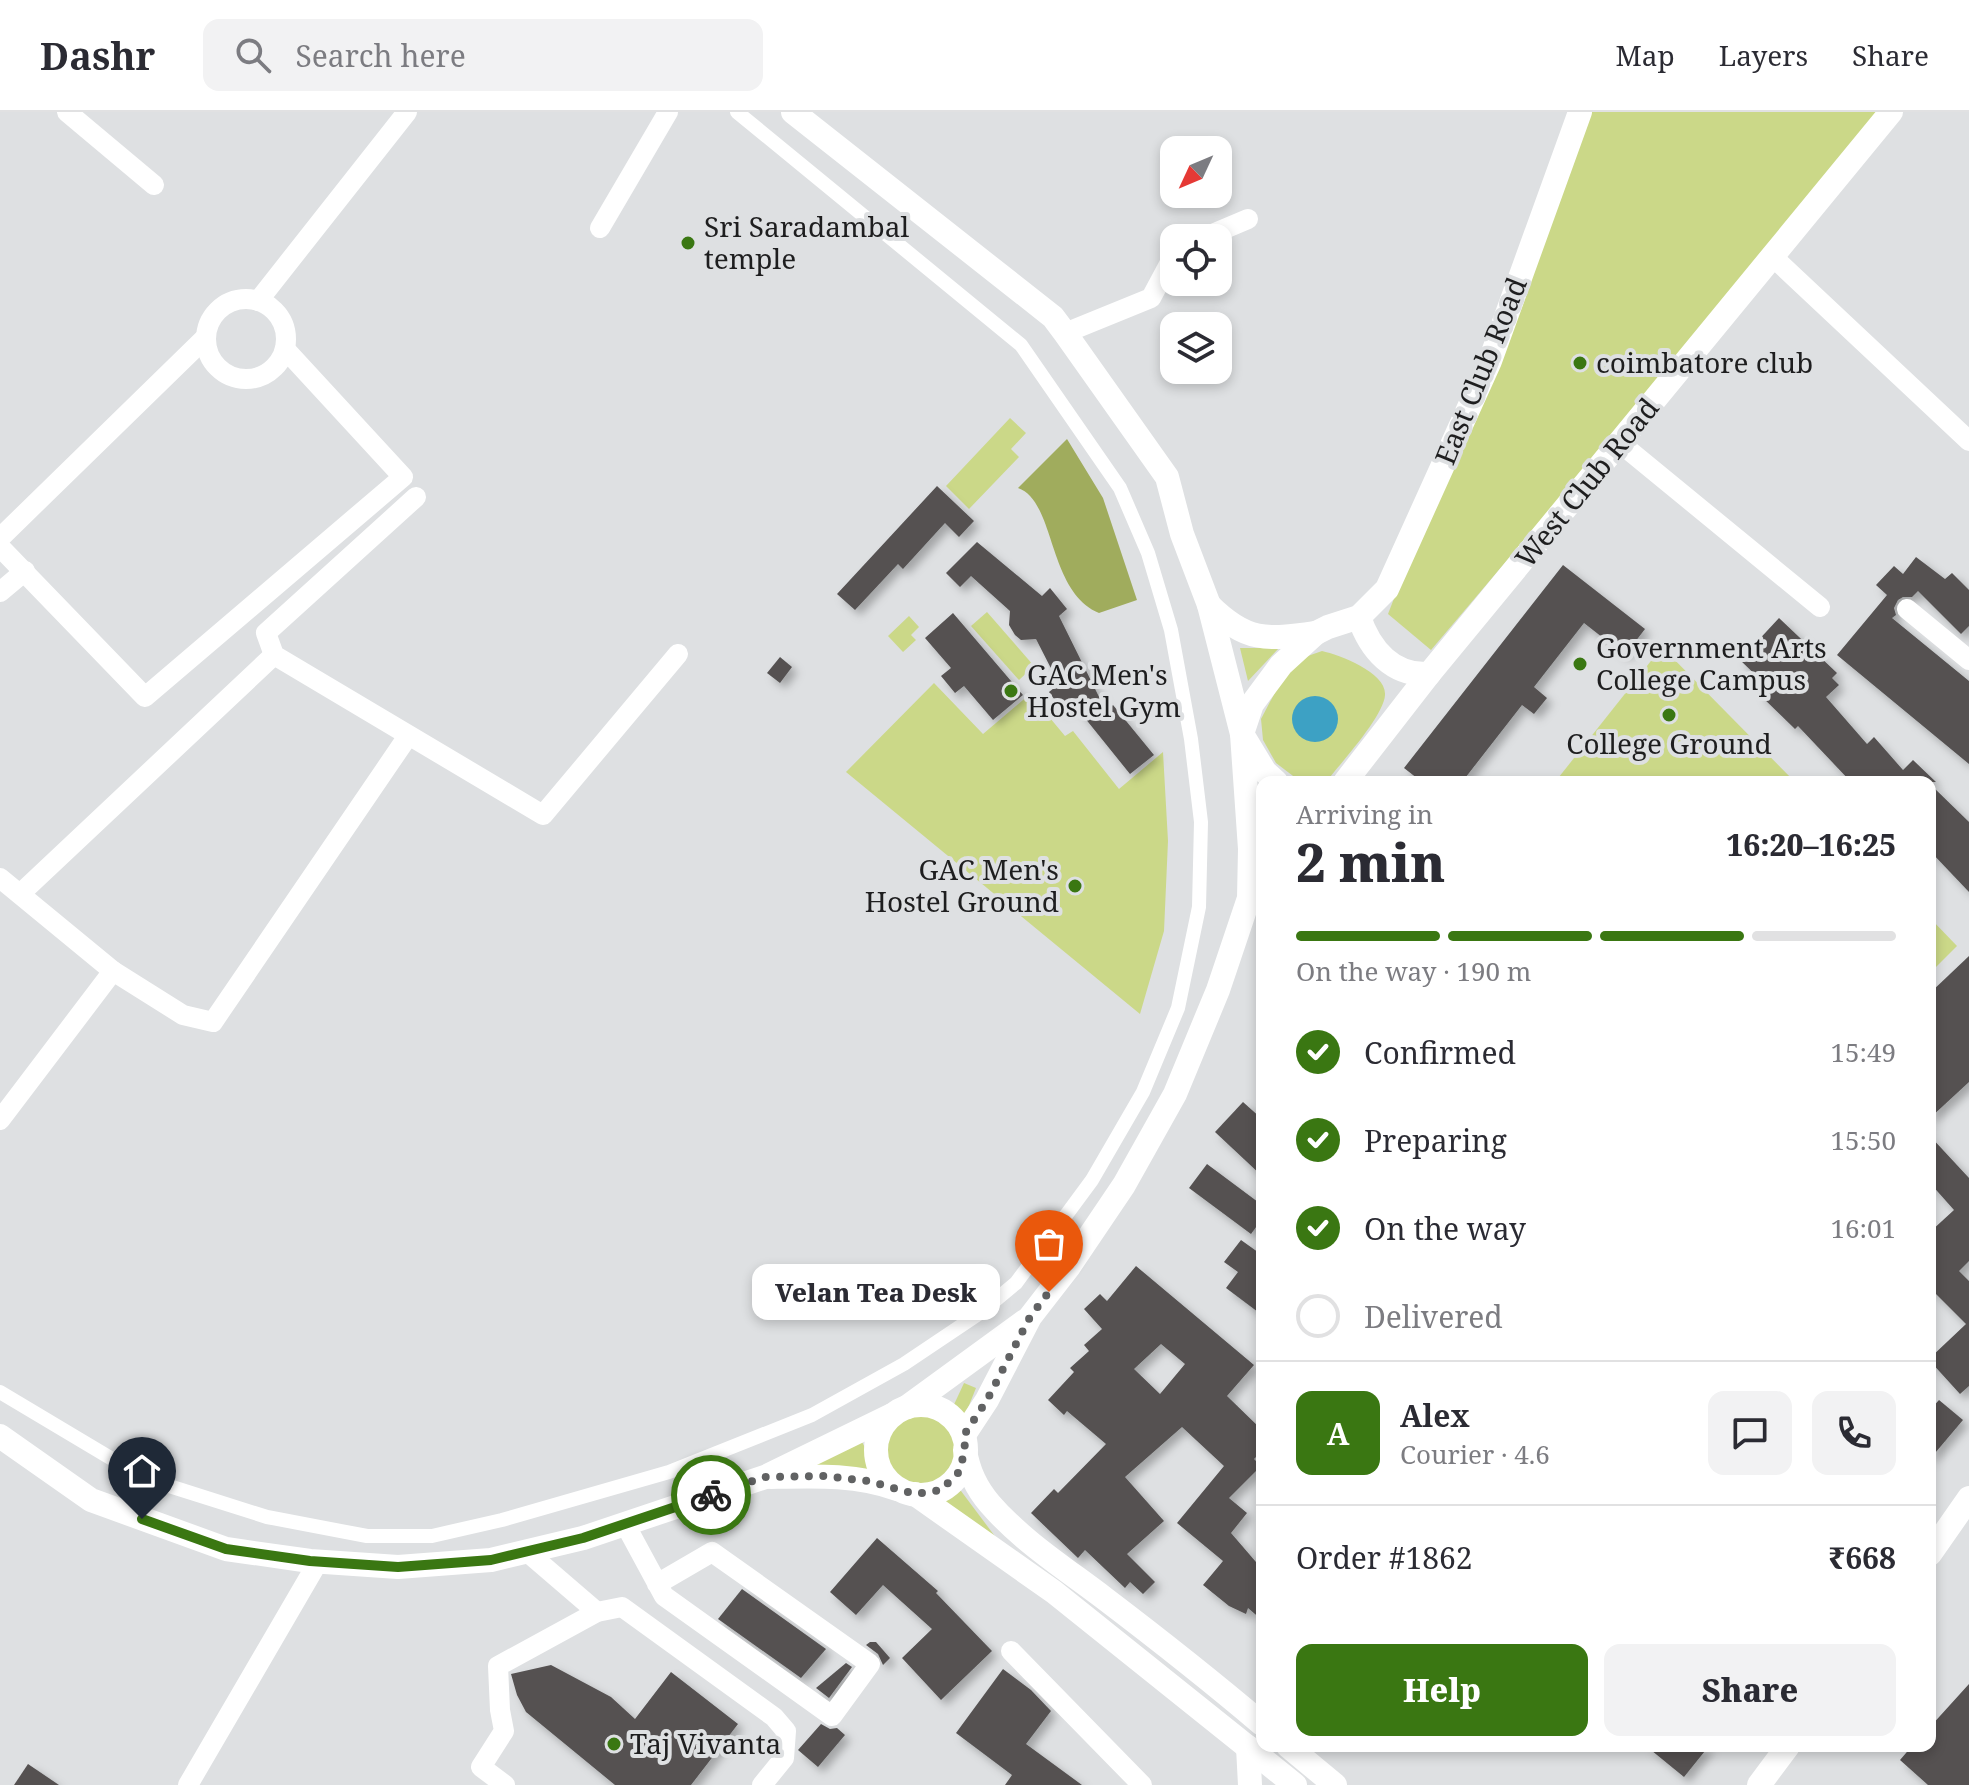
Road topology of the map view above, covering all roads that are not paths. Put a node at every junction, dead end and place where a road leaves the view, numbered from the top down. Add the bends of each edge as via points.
1 (67, 112) edge
2 (407, 112) edge
3 (668, 112) edge
4 (737, 112) edge
5 (1580, 112) edge
6 (1891, 112) edge
7 (797, 113) edge
8 (154, 185) dead end
9 (1248, 219) dead end
10 (1232, 226) edge
11 (600, 228) dead end
12 (1773, 257) junction
13 (1160, 281) edge
14 (258, 301) junction
15 (1065, 333) junction
16 (206, 337) junction
17 (285, 349) junction
18 (1969, 441) edge
19 (1620, 443) junction
20 (416, 497) dead end
21 (0, 538) edge
22 (0, 547) edge
23 (25, 571) junction
24 (0, 592) edge
25 (1209, 605) junction
26 (1820, 607) dead end
27 (1907, 609) dead end
28 (1359, 617) junction
29 (1316, 633) junction
30 (678, 654) dead end
31 (274, 655) junction
32 (1969, 660) edge
33 (1429, 674) junction
34 (1242, 734) junction
35 (408, 736) junction
36 (1271, 776) edge
37 (1350, 776) edge
38 (0, 878) edge
39 (1256, 890) edge
40 (20, 894) junction
41 (113, 971) junction
42 (0, 1120) edge
43 (1030, 1317) junction
44 (0, 1392) edge
45 (900, 1411) junction
46 (0, 1436) edge
47 (965, 1442) junction
48 (765, 1477) junction
49 (908, 1492) junction
50 (1969, 1498) edge
51 (625, 1524) junction
52 (1936, 1545) edge
53 (526, 1551) junction
54 (318, 1562) junction
55 (657, 1584) junction
56 (597, 1612) junction
57 (1011, 1651) dead end
58 (1256, 1719) edge
59 (1248, 1747) junction
60 (1295, 1752) edge
61 (1784, 1752) edge
62 (1271, 1775) edge
63 (188, 1785) edge
64 (505, 1785) edge
65 (762, 1785) edge
66 (1142, 1785) edge
67 (1250, 1785) edge
68 (1295, 1785) edge
69 (1335, 1785) edge
70 (1759, 1785) edge

1 - 8 street
2 - 14 street
3 - 11 street
4 - 44 street via 1021,345 1120,488 1148,553 1171,630 1201,822 1199,907 1178,1008 1143,1092 1092,1180 1016,1283 904,1364 812,1415 669,1472 502,1520 432,1536 367,1536 267,1517 144,1478
5 - 28 street, East Club Road via 1490,361 1387,589
6 - 12 street, West Club Road
7 - 15 street via 1053,317
9 - 10 street
12 - 18 street
12 - 19 street, West Club Road
13 - 15 street via 1151,298
14 - 16 street via 248,298 224,305 208,325
14 - 17 street via 281,318
15 - 25 street via 1167,477
16 - 17 street via 214,363 236,378 263,377
16 - 21 street
17 - 23 street via 403,477 145,697
19 - 26 street
19 - 33 street, West Club Road
20 - 31 street via 266,633
22 - 23 street
23 - 24 street
25 - 29 street via 1242,633 1282,638
25 - 34 street
27 - 32 street
28 - 29 street
28 - 33 street via 1386,661 1416,675
29 - 34 street via 1265,684
30 - 35 street via 543,815
31 - 35 street
31 - 40 street
33 - 37 street, West Club Road
34 - 36 street
34 - 39 street
35 - 41 street via 213,1022 183,1015
38 - 40 street
39 - 43 street via 1175,1094 1124,1185
40 - 41 street
41 - 42 street
43 - 45 street
43 - 47 street
45 - 47 street via 921,1405 935,1408 948,1415
45 - 48 street
45 - 49 street via 883,1425 876,1449 882,1474
46 - 54 street via 91,1500 226,1549
47 - 49 street via 959,1472 951,1483 928,1494
47 - 58 street via 968,1468 1008,1522
48 - 49 street via 823,1476
48 - 51 street
49 - 59 street via 1054,1592
50 - 52 street
51 - 53 street
51 - 55 street
53 - 54 street via 491,1560 398,1567
53 - 56 street
54 - 63 street
55 - 55 street via 664,1596 832,1716 870,1664 712,1552 686,1574
56 - 64 street via 498,1666 504,1731 481,1767
56 - 65 street via 622,1607 774,1717 786,1731 784,1758
57 - 66 street
59 - 62 street
59 - 67 street
60 - 69 street
61 - 70 street
62 - 68 street

